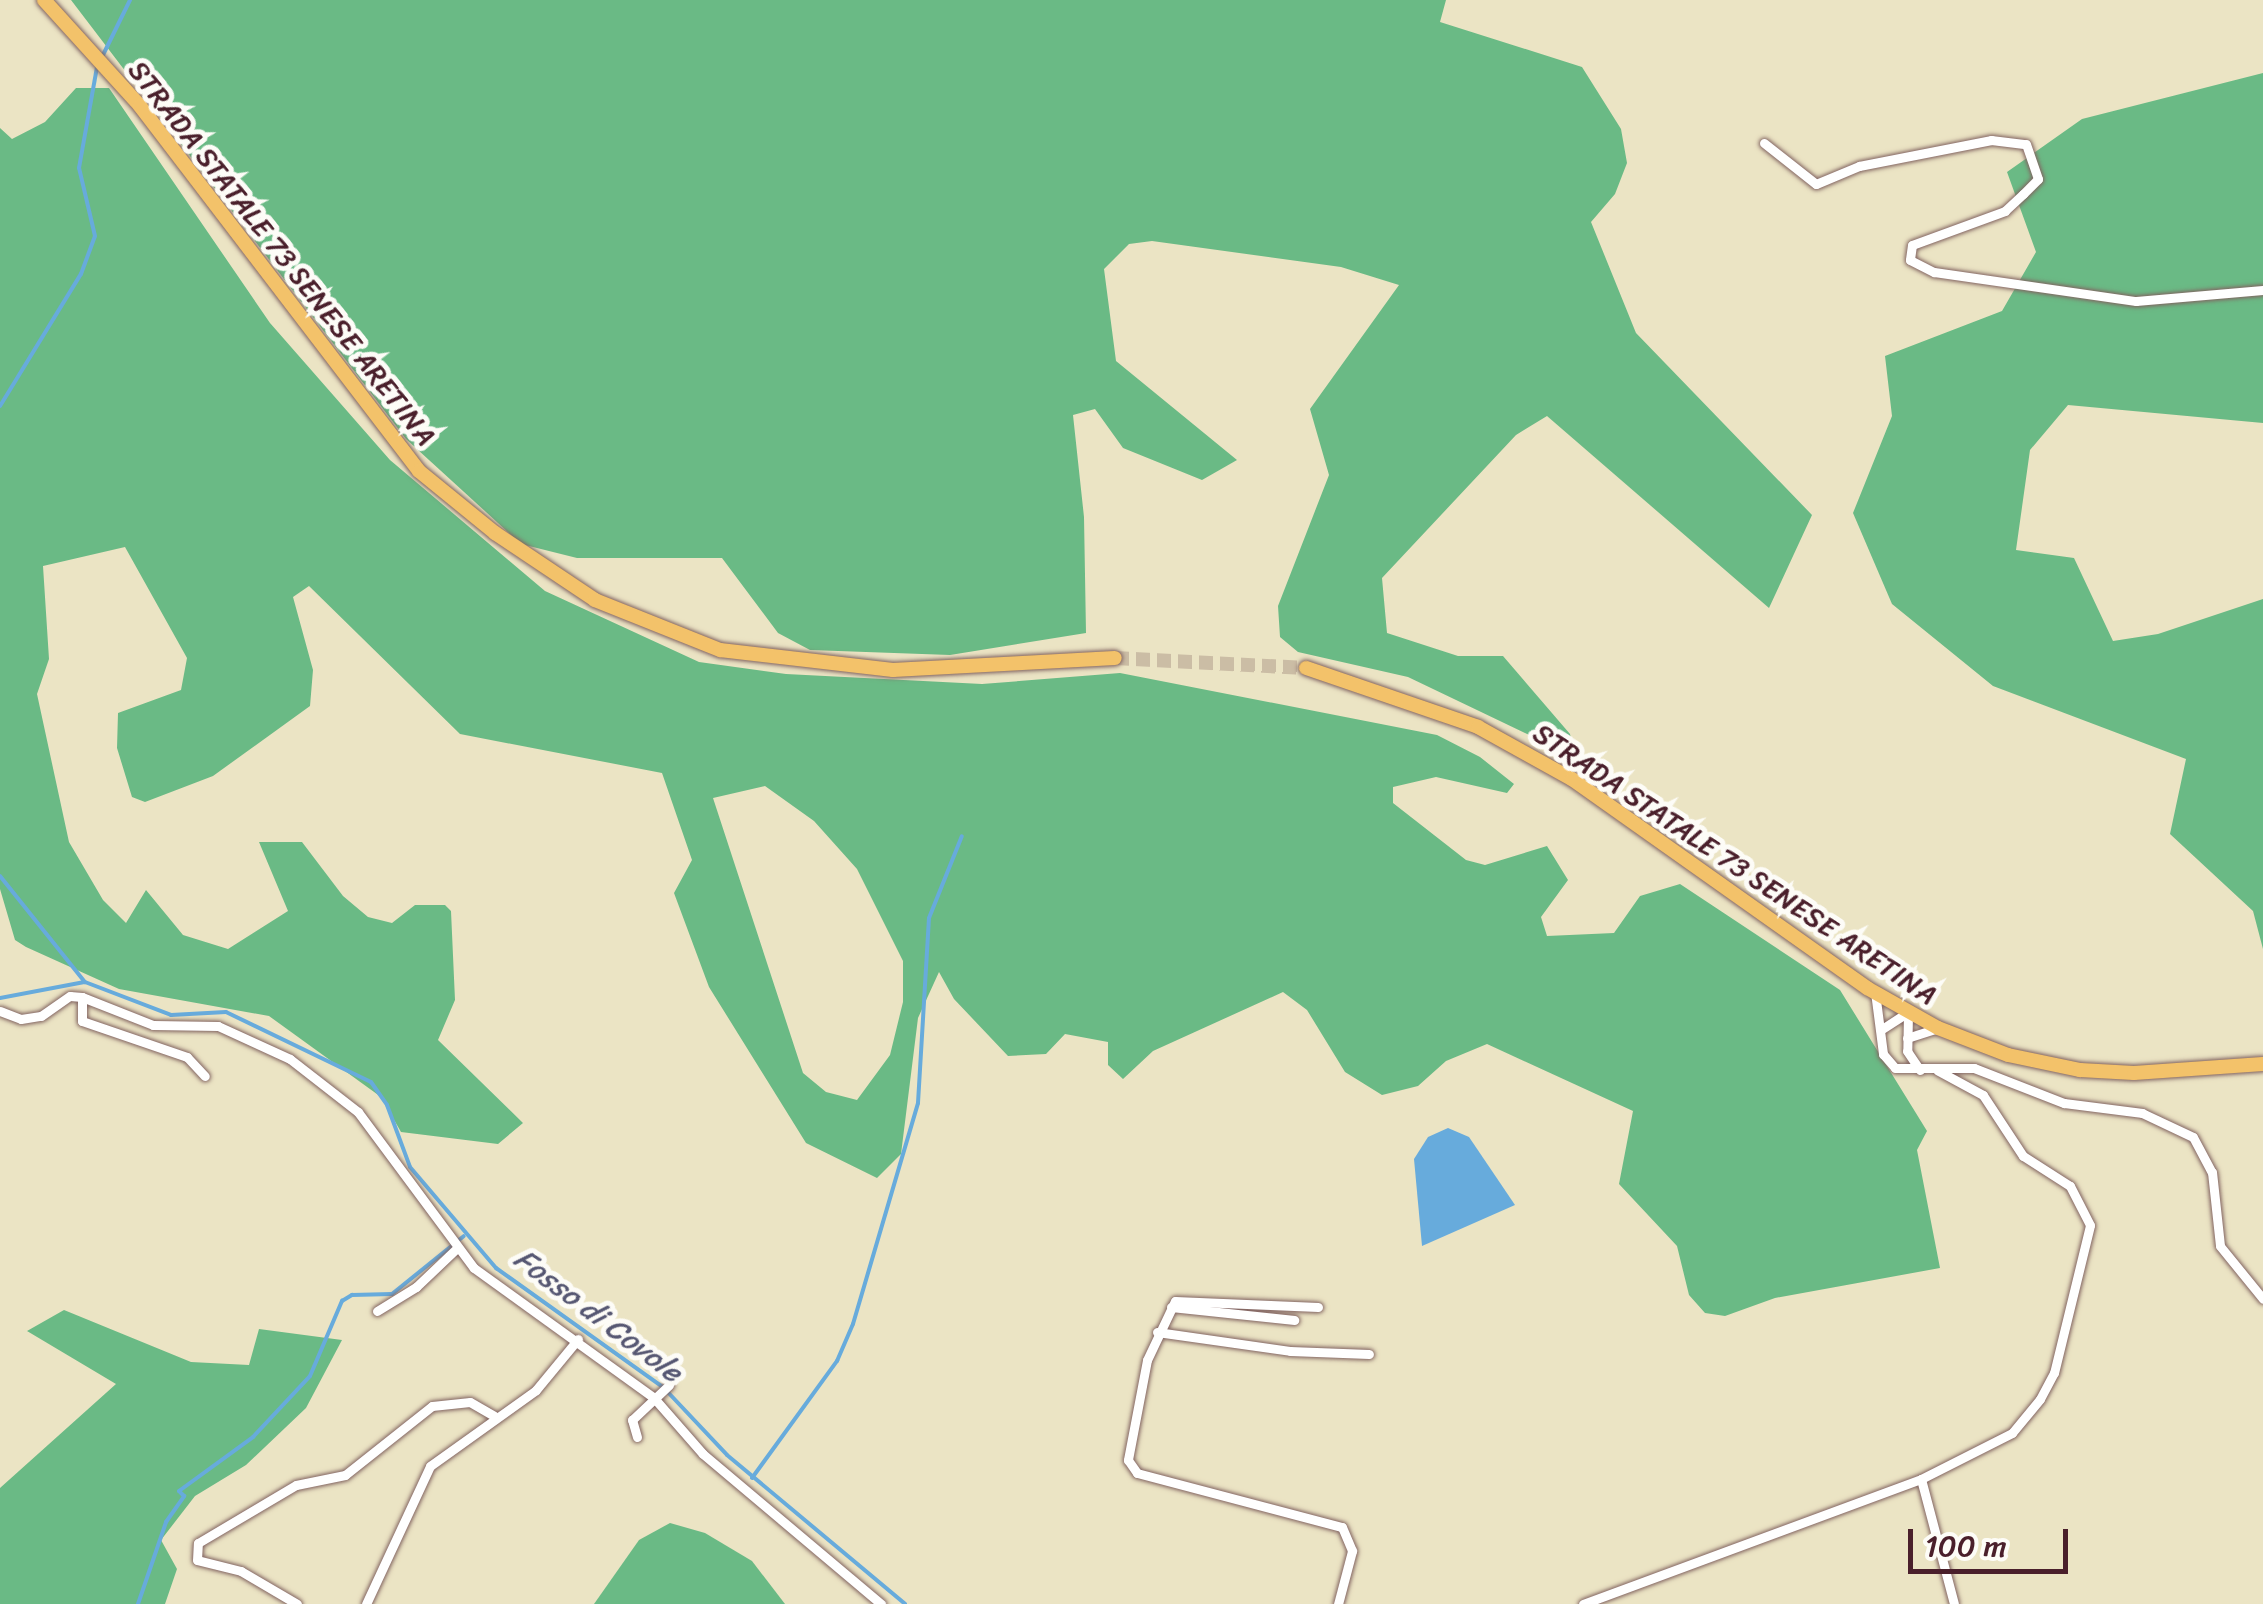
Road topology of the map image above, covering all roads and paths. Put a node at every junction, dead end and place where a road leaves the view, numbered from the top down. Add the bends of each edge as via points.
1 (44, 0) edge
2 (1764, 144) dead end
3 (2263, 290) edge
4 (1116, 658) tunnel mouth
5 (1306, 668) tunnel mouth
6 (1875, 992) junction
7 (82, 997) junction
8 (0, 1011) edge
9 (1908, 1012) junction
10 (1938, 1028) junction
11 (1882, 1029) junction
12 (1907, 1038) junction
13 (2263, 1064) edge
14 (1920, 1070) junction
15 (1937, 1070) junction
16 (205, 1076) dead end
17 (455, 1250) junction
18 (2263, 1299) edge
19 (1171, 1306) junction
20 (1318, 1307) dead end
21 (377, 1310) dead end
22 (1294, 1320) dead end
23 (1158, 1332) junction
24 (578, 1340) junction
25 (1368, 1354) dead end
26 (661, 1392) junction
27 (494, 1416) junction
28 (637, 1438) dead end
29 (1921, 1478) junction
30 (297, 1604) edge
31 (366, 1604) edge
32 (881, 1604) edge
33 (1338, 1604) edge
34 (1583, 1604) edge
35 (1954, 1604) edge

1 - 4 main road, STRADA STATALE 73 SENESE ARETINA via 140,106 419,472 594,600 720,650 893,670
2 - 3 street via 1816,184 1859,166 1991,140 2026,144 2038,179 2014,203 1912,245 1910,260 1934,272 2136,300
5 - 6 main road, STRADA STATALE 73 SENESE ARETINA via 1478,727 1572,779
6 - 9 main road, STRADA STATALE 73 SENESE ARETINA
6 - 11 street
7 - 8 street via 70,996 21,1020
7 - 16 street via 82,1021 187,1057
7 - 17 street via 153,1025 218,1026 290,1059 358,1112
9 - 10 main road, STRADA STATALE 73 SENESE ARETINA
9 - 11 street
9 - 12 street
10 - 12 street
10 - 13 main road, STRADA STATALE 73 SENESE ARETINA via 2008,1054 2080,1070
11 - 14 street via 1888,1063
12 - 14 street
14 - 15 street
15 - 18 street via 1974,1068 2064,1103 2142,1113 2193,1137 2212,1172 2220,1246
15 - 29 street via 1983,1095 2023,1156 2070,1186 2090,1225 2054,1373 2040,1399 2012,1432
17 - 21 street via 416,1287
17 - 24 street
19 - 20 street via 1209,1298
19 - 22 street
19 - 23 street
23 - 25 street via 1290,1351
23 - 33 street via 1128,1460 1137,1473 1342,1527 1352,1552
24 - 26 street
24 - 27 street via 536,1390
26 - 28 street via 632,1420
26 - 32 street via 703,1454
27 - 30 street via 470,1402 432,1406 346,1475 296,1485 198,1544 197,1560 241,1571
27 - 31 street via 430,1466
29 - 34 street
29 - 35 street

